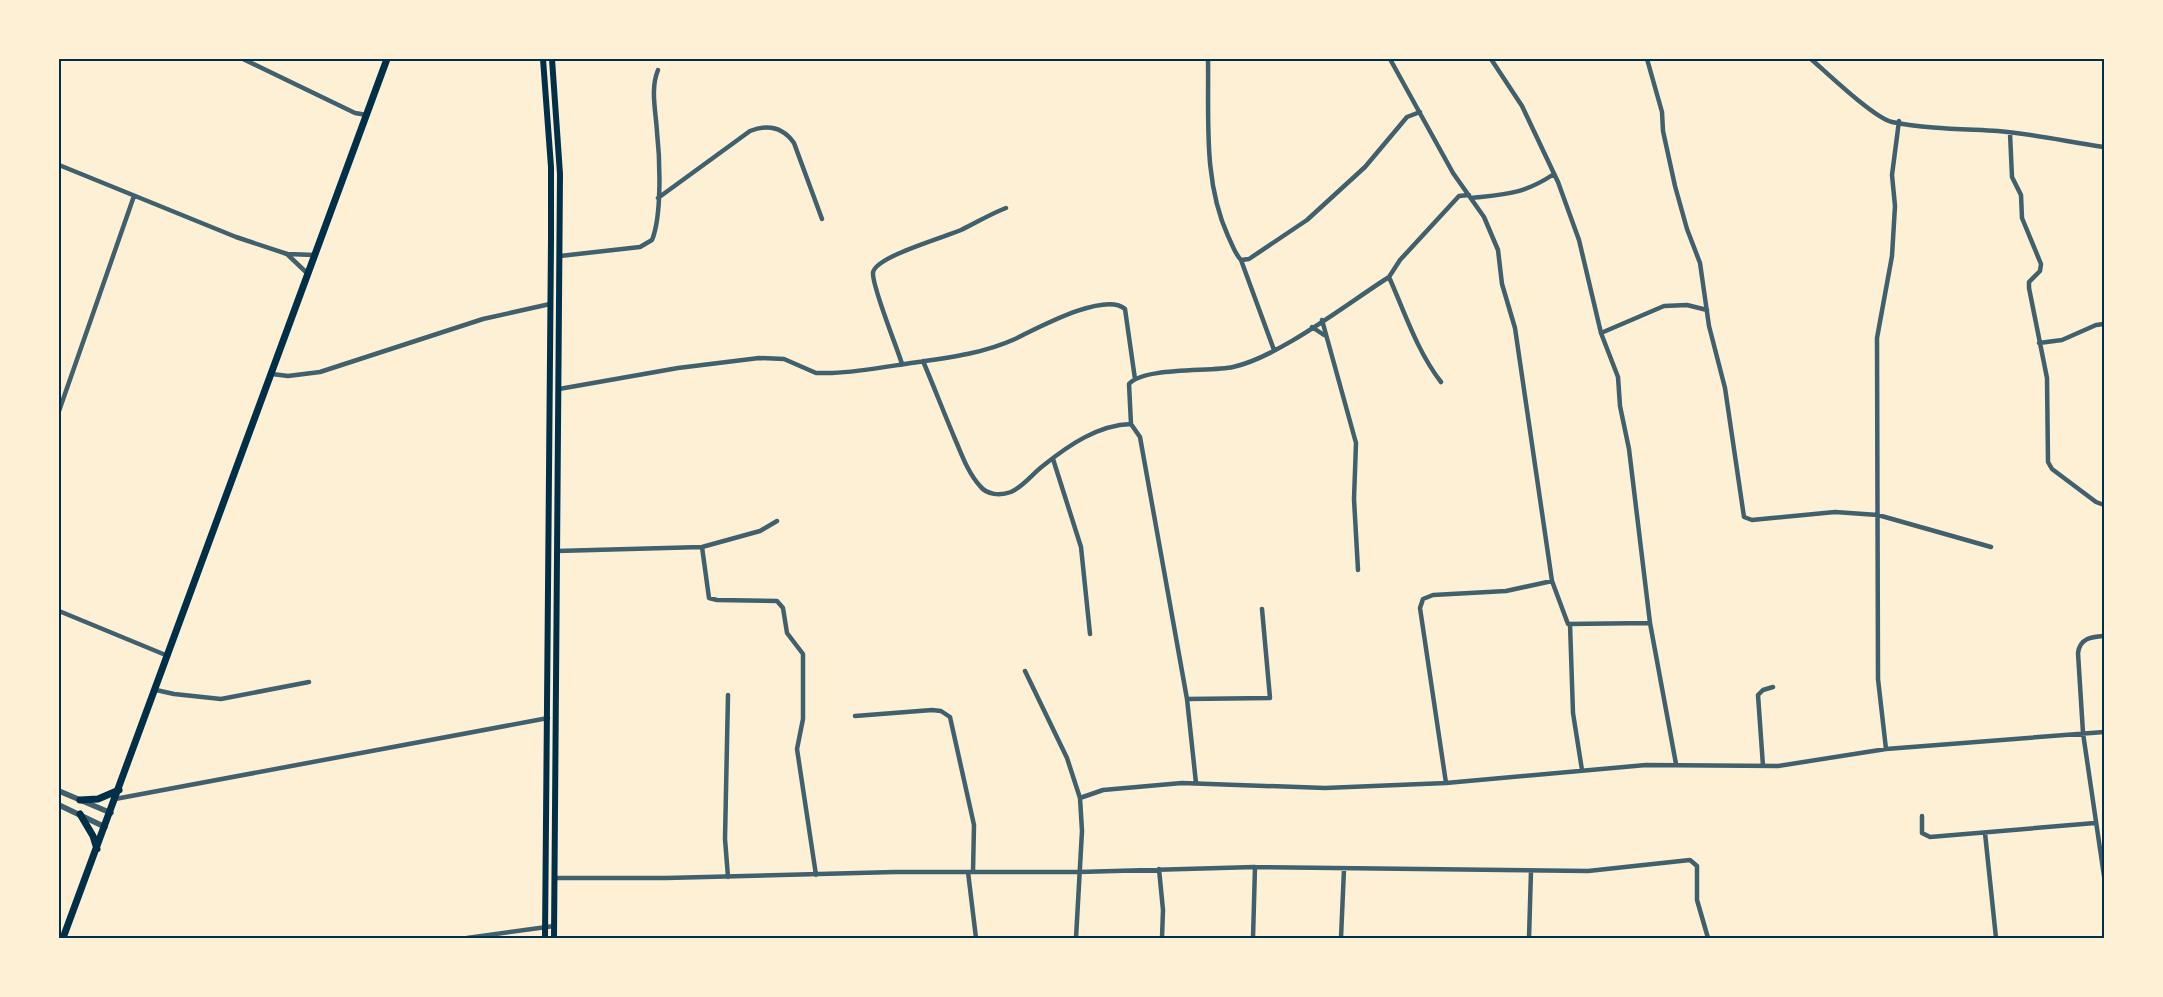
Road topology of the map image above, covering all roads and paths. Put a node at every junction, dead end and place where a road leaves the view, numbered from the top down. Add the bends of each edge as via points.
1 (243, 59) edge
2 (387, 59) edge
3 (543, 59) edge
4 (552, 59) edge
5 (1208, 59) edge
6 (1390, 59) edge
7 (1490, 59) edge
8 (1647, 59) edge
9 (1811, 59) edge
10 (658, 70) dead end
11 (1420, 112) junction
12 (367, 115) junction
13 (1899, 121) junction
14 (2010, 133) junction
15 (2104, 148) edge
16 (59, 165) edge
17 (1554, 174) junction
18 (134, 196) junction
19 (1470, 197) junction
20 (658, 198) junction
21 (1006, 208) dead end
22 (822, 219) dead end
23 (287, 254) junction
24 (316, 255) junction
25 (560, 256) junction
26 (1241, 260) junction
27 (309, 275) junction
28 (1389, 277) junction
29 (550, 304) junction
30 (1707, 310) junction
31 (1322, 320) junction
32 (2104, 324) edge
33 (1312, 327) junction
34 (1601, 333) junction
35 (1324, 335) junction
36 (2039, 343) junction
37 (1274, 350) junction
38 (923, 361) junction
39 (902, 364) junction
40 (272, 374) junction
41 (1135, 379) junction
42 (1441, 382) dead end
43 (559, 389) junction
44 (59, 411) edge
45 (1131, 424) junction
46 (1053, 459) junction
47 (2104, 505) edge
48 (1878, 515) junction
49 (777, 521) dead end
50 (702, 547) junction
51 (1991, 547) dead end
52 (557, 551) junction
53 (1358, 570) dead end
54 (1552, 581) junction
55 (1262, 609) dead end
56 (59, 611) edge
57 (1650, 623) junction
58 (1570, 624) junction
59 (1090, 634) dead end
60 (2104, 636) edge
61 (168, 656) junction
62 (1025, 671) dead end
63 (310, 682) dead end
64 (1773, 687) dead end
65 (156, 690) junction
66 (728, 695) dead end
67 (1187, 698) junction
68 (548, 706) junction
69 (557, 706) junction
70 (855, 716) dead end
71 (548, 718) junction
72 (2104, 732) edge
73 (2082, 733) junction
74 (1886, 749) junction
75 (1676, 764) junction
76 (1763, 766) junction
77 (1582, 770) junction
78 (1196, 783) junction
79 (1446, 783) junction
80 (119, 790) junction
81 (59, 791) edge
82 (1080, 798) junction
83 (115, 799) junction
84 (80, 800) junction
85 (59, 805) edge
86 (111, 813) junction
87 (80, 814) junction
88 (1922, 816) dead end
89 (2095, 823) junction
90 (105, 827) junction
91 (1985, 833) junction
92 (97, 849) junction
93 (1255, 867) junction
94 (1159, 869) junction
95 (1344, 869) junction
96 (1532, 871) junction
97 (970, 872) junction
98 (1079, 872) junction
99 (816, 875) junction
100 (2104, 876) edge
101 (728, 877) junction
102 (556, 878) junction
103 (544, 926) junction
104 (554, 926) junction
105 (64, 938) edge
106 (467, 938) edge
107 (545, 938) edge
108 (554, 938) edge
109 (976, 938) edge
110 (1076, 938) edge
111 (1162, 938) edge
112 (1254, 938) edge
113 (1342, 938) edge
114 (1529, 938) edge
115 (1708, 938) edge
116 (1996, 938) edge

1 - 12 street via 355,113
2 - 12 highway
3 - 29 main road via 551,167
4 - 25 main road via 560,174
5 - 26 street via 1210,173 1214,200
6 - 11 street
7 - 17 street via 1522,106
8 - 30 street via 1662,112 1675,186 1700,263
9 - 13 street via 1868,107 1893,122
10 - 20 street via 654,80 659,150
11 - 19 street
11 - 26 street via 1407,117 1365,167 1307,220 1249,259
12 - 24 highway
13 - 14 street via 1951,130
13 - 48 street via 1892,175 1895,206 1892,256 1877,338
14 - 15 street
14 - 36 street via 2012,177 2021,195 2022,218 2041,264 2040,271 2029,282
16 - 18 street
17 - 19 street via 1535,187 1520,192
17 - 34 street via 1578,240
18 - 23 street
18 - 44 street
19 - 28 street via 1459,196 1400,260
19 - 54 street via 1490,226 1515,328
20 - 22 street via 750,131 773,127 788,135 794,143
20 - 25 street via 657,225 650,243 640,247
21 - 39 street via 933,242 897,253 875,267 876,290
23 - 24 street
23 - 27 street
24 - 27 highway
25 - 43 main road
26 - 37 street
27 - 40 highway
28 - 31 street
28 - 42 street via 1427,365
29 - 40 street via 483,319 320,372 288,376
29 - 68 main road
30 - 34 street via 1682,305 1664,306
30 - 48 street via 1725,388 1744,517 1752,520 1835,512
31 - 33 street
31 - 35 street
32 - 36 street via 2062,340
33 - 35 street
33 - 37 street
34 - 57 street via 1620,382 1620,406 1629,449
35 - 53 street via 1357,452 1354,504
36 - 47 street via 2047,378 2048,462 2052,469
37 - 41 street via 1234,367 1174,371
38 - 39 street
38 - 41 street via 980,351 1072,312 1117,304 1125,309
38 - 46 street via 967,466 986,492 1001,494 1012,491
39 - 43 street via 816,373 788,360 760,358 678,368
40 - 61 highway
41 - 45 street via 1129,384 1128,391
43 - 52 main road
45 - 46 street via 1101,429
45 - 67 street via 1140,437
46 - 59 street via 1080,547
48 - 51 street
48 - 74 street via 1878,679
49 - 50 street via 760,531
50 - 52 street
50 - 99 street via 709,598 777,600 783,608 787,633 803,654 804,702 798,749
52 - 69 main road
54 - 58 street via 1563,616
54 - 79 street via 1506,591 1432,595 1423,599 1420,608
55 - 67 street via 1270,698
56 - 61 street
57 - 58 street
57 - 75 street
58 - 77 street via 1573,713
60 - 73 street via 2090,638 2079,645
61 - 65 highway
62 - 82 street via 1067,758
63 - 65 street via 221,699
64 - 76 street via 1758,695
65 - 80 highway
66 - 101 street
67 - 78 street
68 - 69 main road
68 - 71 main road
69 - 102 main road
70 - 97 street via 932,710 950,717 974,825
71 - 83 street
71 - 103 main road
72 - 73 street
73 - 74 street
73 - 89 street
74 - 76 street via 1813,762
75 - 76 street
75 - 77 street
77 - 79 street
78 - 79 street via 1325,788
78 - 82 street via 1103,790
80 - 83 highway
80 - 84 highway via 98,799
81 - 84 street
82 - 98 street
83 - 86 highway
84 - 86 street
85 - 87 street
86 - 90 highway
87 - 90 street
87 - 92 highway
88 - 91 street via 1922,834 1926,837
89 - 91 street
89 - 100 street
90 - 92 highway
91 - 116 street
92 - 105 highway
93 - 94 street
93 - 95 street
93 - 112 street
94 - 98 street
94 - 111 street
95 - 96 street
95 - 113 street
96 - 114 street
96 - 115 street via 1588,871 1690,860 1697,866 1697,900
97 - 98 street
97 - 99 street
97 - 109 street
98 - 110 street
99 - 101 street
101 - 102 street
102 - 104 main road
103 - 104 street
103 - 106 street
103 - 107 main road
104 - 108 main road

